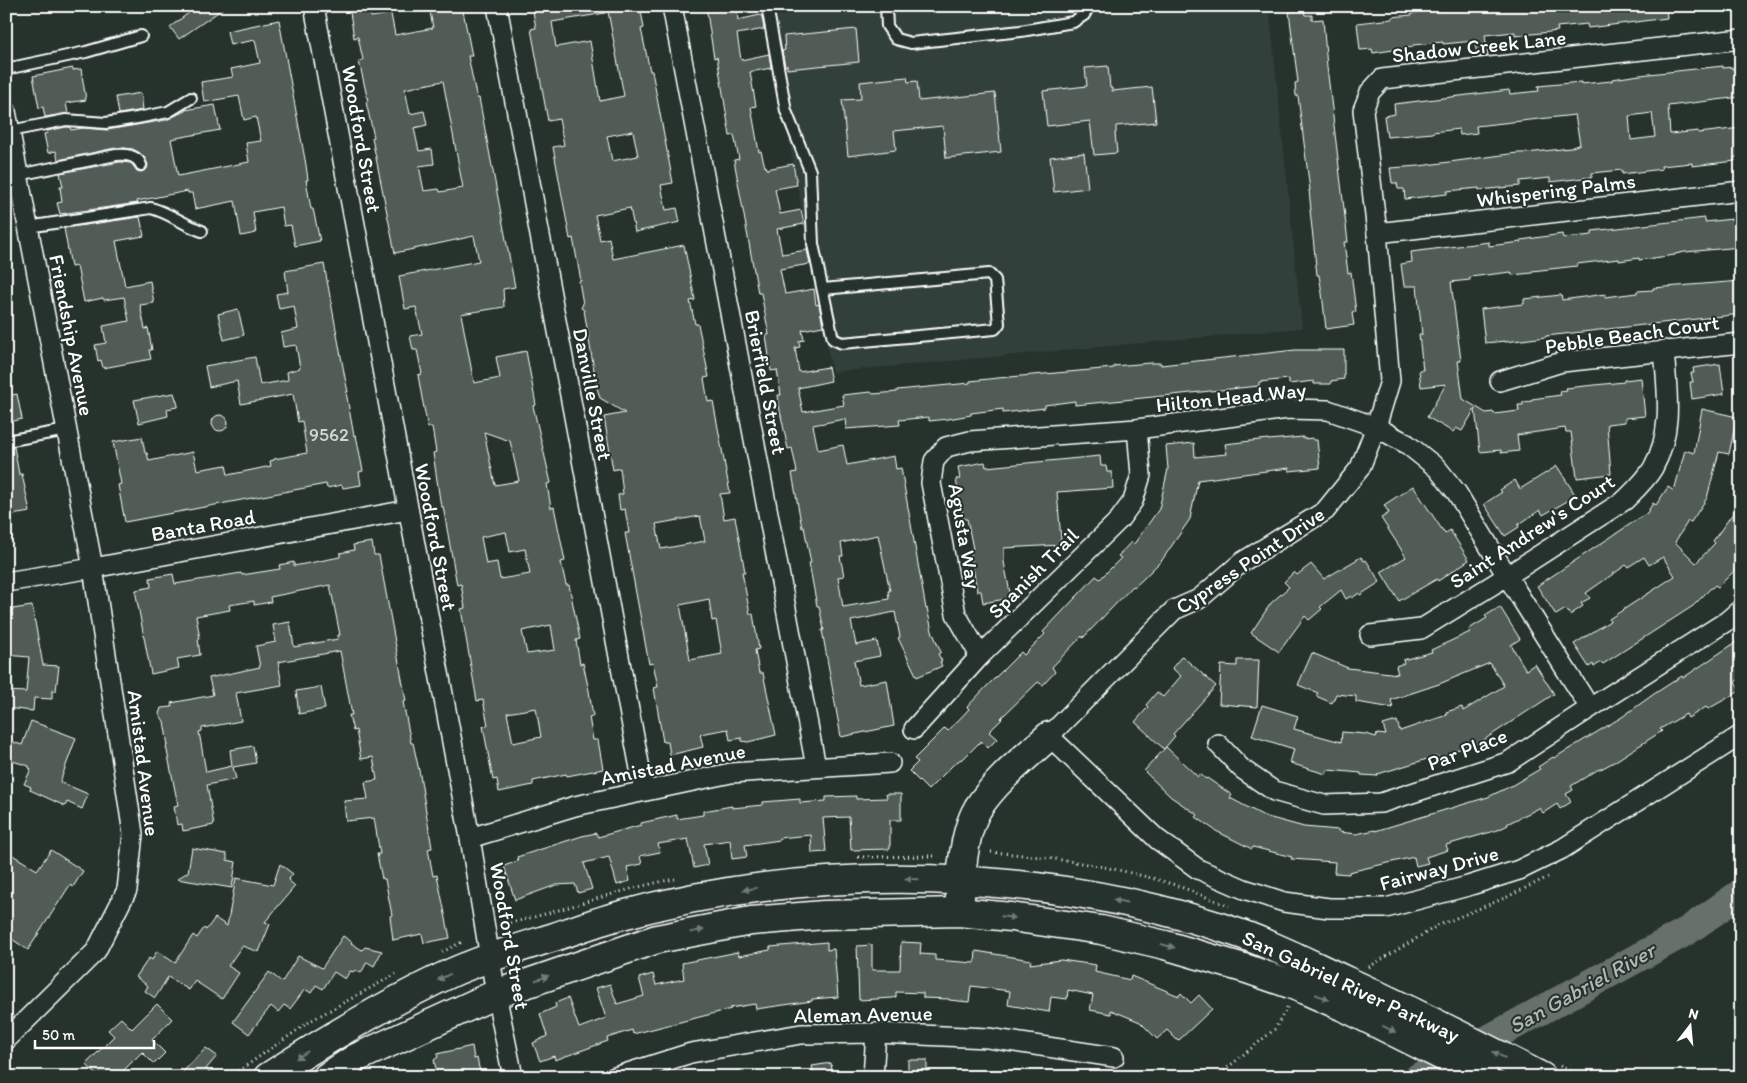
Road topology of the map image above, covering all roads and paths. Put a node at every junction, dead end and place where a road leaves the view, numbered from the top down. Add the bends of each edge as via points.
1 (314, 6) edge
2 (497, 6) edge
3 (672, 6) edge
4 (767, 6) edge
5 (887, 6) edge
6 (1088, 6) edge
7 (141, 36) dead end
8 (1741, 39) edge
9 (6, 70) edge
10 (191, 98) dead end
11 (6, 111) edge
12 (10, 131) junction
13 (141, 165) dead end
14 (18, 175) junction
15 (1741, 191) edge
16 (28, 227) junction
17 (202, 231) dead end
18 (1377, 233) junction
19 (823, 289) junction
20 (1741, 343) edge
21 (1664, 350) junction
22 (1500, 380) dead end
23 (1376, 427) junction
24 (1137, 429) junction
25 (67, 430) junction
26 (6, 441) edge
27 (970, 441) joint
28 (408, 510) junction
29 (93, 568) junction
30 (1507, 576) junction
31 (6, 582) edge
32 (1741, 609) edge
33 (1370, 635) dead end
34 (980, 656) junction
35 (1590, 708) junction
36 (914, 729) dead end
37 (1741, 735) edge
38 (1049, 736) junction
39 (1218, 744) dead end
40 (890, 763) dead end
41 (816, 767) junction
42 (644, 790) junction
43 (470, 838) junction
44 (961, 880) junction
45 (960, 912) junction
46 (489, 958) junction
47 (1296, 986) junction
48 (496, 994) junction
49 (876, 1033) junction
50 (6, 1040) edge
51 (1114, 1057) dead end
52 (268, 1077) edge
53 (327, 1077) edge
54 (513, 1077) edge
55 (615, 1077) edge
56 (873, 1077) edge
57 (1216, 1077) edge
58 (1484, 1077) edge
59 (1542, 1077) edge

1 - 28 street, Woodford Street
2 - 42 street, Danville Street
3 - 41 street, Brierfield Street
4 - 19 lane via 786,111 810,171 813,244
5 - 6 lane via 887,26 896,39 911,43 1073,22 1084,15
7 - 9 lane
8 - 18 street, Shadow Creek Lane via 1382,79 1370,92 1363,110
10 - 12 lane via 168,112 137,118 106,122 66,120
11 - 12 street, Friendship Avenue
12 - 14 street, Friendship Avenue
13 - 14 lane via 133,157 121,154
14 - 16 street, Friendship Avenue
15 - 18 street, Whispering Palms
16 - 17 lane via 151,208
16 - 25 street, Friendship Avenue
18 - 23 street, Cypress Point Drive via 1390,381
19 - 19 lane via 833,339 842,343 995,329 999,324 995,280 989,274
20 - 21 street, Pebble Beach Court
21 - 22 street, Pebble Beach Court via 1562,362
21 - 30 street, Saint Andrew's Court via 1669,413 1662,449 1653,469 1625,500
23 - 24 street, Hilton Head Way via 1328,410 1288,410
23 - 30 street, Hilton Head Way via 1407,444 1437,468 1457,493
23 - 38 street, Cypress Point Drive via 1360,468 1325,511 1242,562 1200,599 1174,610
24 - 27 street, Hilton Head Way
24 - 34 street, Spanish Trail via 1141,475 1133,500 1119,520
25 - 26 lane
25 - 29 street, Friendship Avenue
27 - 34 street, Agusta Way via 946,447 934,461 931,483 956,614
28 - 29 street, Banta Road
28 - 43 street, Woodford Street
29 - 31 street, Banta Road
29 - 50 street, Amistad Avenue via 133,834 127,890 96,951
30 - 33 street, Saint Andrew's Court via 1421,629
30 - 35 street, Hilton Head Way
32 - 35 street, Par Place via 1727,622
34 - 36 street, Spanish Trail
35 - 39 street, Par Place via 1508,762 1381,803 1324,805 1274,791 1242,769
37 - 38 street, Fairway Drive via 1562,849 1519,870 1386,908 1328,908 1284,902 1198,869 1157,839
38 - 44 main road, Cypress Point Drive via 993,788 978,809 970,828
40 - 41 street, Amistad Avenue
41 - 42 street, Amistad Avenue via 731,772
42 - 43 street, Amistad Avenue via 575,806
43 - 46 street, Woodford Street
44 - 45 main road, Cypress Point Drive
44 -> 46 main road, San Gabriel River Parkway via 879,879 753,888 617,916
59 -> 44 main road, San Gabriel River Parkway via 1372,992 1241,934 1118,901 1060,890
45 -> 47 main road, San Gabriel River Parkway via 1011,916 1165,944
48 -> 45 main road, San Gabriel River Parkway via 657,939 750,921 824,915
46 - 48 street, Woodford Street
46 -> 52 main road, San Gabriel River Parkway via 450,973 336,1033
47 - 57 path via 1275,1029
47 -> 58 main road, San Gabriel River Parkway
48 - 53 main road, San Gabriel River Parkway via 356,1058
48 - 54 street, Woodford Street
49 - 51 street, Aleman Avenue via 988,1038
49 - 55 street, Aleman Avenue via 792,1036 691,1053
49 - 56 street

